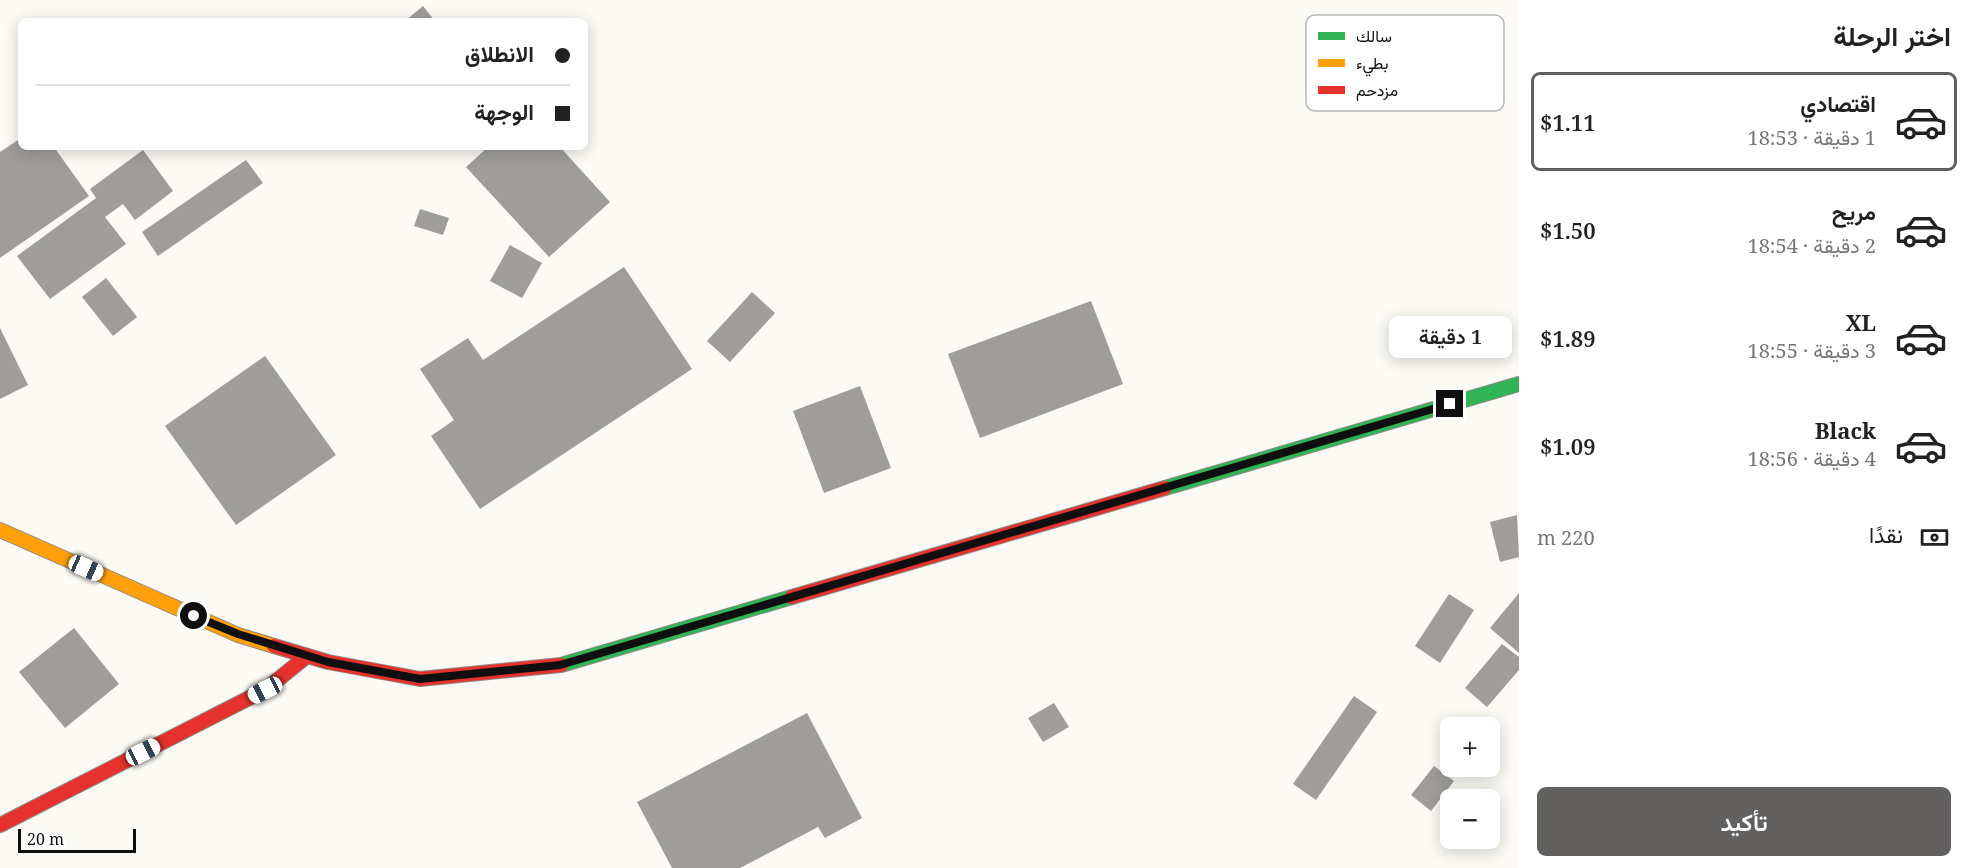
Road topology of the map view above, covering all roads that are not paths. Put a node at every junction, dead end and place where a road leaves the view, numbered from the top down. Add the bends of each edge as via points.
1 (1519, 384) edge
2 (0, 530) edge
3 (307, 656) junction
4 (0, 825) edge

1 - 3 street via 560,665 420,679
2 - 3 street via 238,634
3 - 4 street via 265,690

